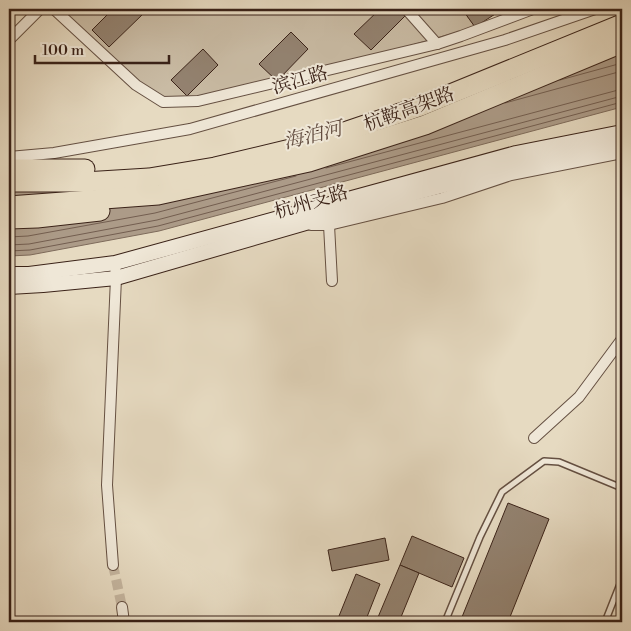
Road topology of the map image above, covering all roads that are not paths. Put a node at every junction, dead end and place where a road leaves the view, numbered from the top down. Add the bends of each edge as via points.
1 (40, 9) edge
2 (56, 9) edge
3 (406, 9) edge
4 (533, 9) edge
5 (595, 9) edge
6 (622, 24) edge
7 (602, 32) junction
8 (9, 40) edge
9 (622, 43) edge
10 (437, 44) junction
11 (446, 116) junction
12 (622, 132) edge
13 (622, 145) edge
14 (622, 153) edge
15 (9, 157) edge
16 (9, 169) edge
17 (9, 182) edge
18 (345, 205) junction
19 (9, 206) edge
20 (9, 218) edge
21 (329, 225) junction
22 (293, 226) junction
23 (115, 263) junction
24 (9, 274) edge
25 (116, 278) junction
26 (332, 281) dead end
27 (9, 287) edge
28 (622, 339) edge
29 (534, 438) dead end
30 (622, 488) edge
31 (113, 565) tunnel mouth
32 (622, 579) edge
33 (122, 607) tunnel mouth
34 (124, 622) edge
35 (446, 622) edge
36 (605, 622) edge

1 - 8 street
2 - 10 street via 136,85 163,102 198,101
3 - 10 street
4 - 10 street
5 - 15 street, 滨江路 via 505,40 190,129 54,153
6 - 7 highway, 杭鞍高架路
7 - 16 highway via 458,78 349,121 252,150 162,167
7 - 17 highway, 杭鞍高架路 via 421,106 303,146 215,167 149,178
9 - 11 highway, 杭鞍高架路
11 - 19 highway, 杭鞍高架路 via 309,162 158,195
11 - 20 highway via 371,149 262,183 160,203 66,215
12 - 18 main road, 杭州支路 via 516,154
13 - 18 main road, 杭州支路 via 520,164
14 - 21 street via 511,176 442,198
18 - 22 main road, 杭州支路
18 - 23 main road, 杭州支路
21 - 22 street
21 - 26 street
22 - 25 main road, 杭州支路
23 - 24 main road, 杭州支路
23 - 25 street
25 - 27 main road, 杭州支路
25 - 31 street via 108,486
28 - 29 street via 578,396
30 - 35 lane via 549,460 502,492
32 - 36 lane
33 - 34 street

